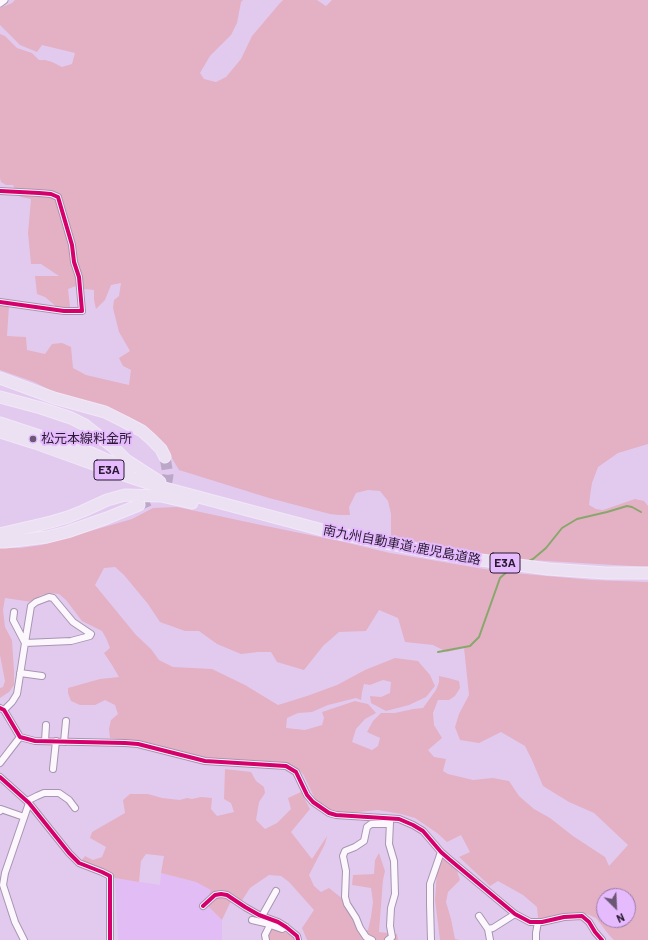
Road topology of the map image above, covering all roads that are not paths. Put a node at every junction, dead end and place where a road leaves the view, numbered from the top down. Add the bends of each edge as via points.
1 (4, 0) edge
2 (0, 3) edge
3 (0, 190) edge
4 (0, 302) edge
5 (0, 378) edge
6 (0, 397) edge
7 (0, 423) edge
8 (0, 432) edge
9 (165, 457) tunnel mouth
10 (160, 482) junction
11 (185, 494) junction
12 (139, 505) tunnel mouth
13 (330, 532) junction
14 (0, 534) edge
15 (0, 542) edge
16 (648, 573) edge
17 (14, 612) dead end
18 (25, 643) junction
19 (20, 673) junction
20 (42, 676) dead end
21 (2, 709) edge
22 (66, 721) dead end
23 (46, 725) dead end
24 (20, 737) junction
25 (45, 741) junction
26 (56, 741) junction
27 (64, 742) junction
28 (0, 763) edge
29 (52, 769) dead end
30 (1, 779) edge
31 (28, 802) junction
32 (74, 808) dead end
33 (0, 811) edge
34 (24, 817) junction
35 (390, 821) junction
36 (441, 852) junction
37 (3, 872) edge
38 (276, 891) dead end
39 (6, 895) junction
40 (0, 899) edge
41 (203, 906) dead end
42 (515, 914) junction
43 (262, 916) junction
44 (479, 916) dead end
45 (252, 920) dead end
46 (538, 922) junction
47 (270, 925) junction
48 (286, 927) junction
49 (488, 929) junction
50 (24, 940) edge
51 (110, 940) edge
52 (266, 940) edge
53 (298, 940) edge
54 (372, 940) edge
55 (388, 940) edge
56 (431, 940) edge
57 (490, 940) edge
58 (536, 940) edge
59 (602, 940) edge

1 - 2 street
3 - 4 street via 51,194 58,197 79,277 82,311
5 - 9 highway via 54,398 105,412 142,431 161,448
6 - 10 highway via 56,413 85,425 126,460
7 - 10 highway, 南九州自動車道;鹿児島道路 / E3A via 91,453
8 - 11 highway, 南九州自動車道;鹿児島道路 / E3A
10 - 11 highway, 南九州自動車道;鹿児島道路 / E3A
11 - 13 highway, 南九州自動車道;鹿児島道路 / E3A
12 - 15 highway via 67,532
13 - 14 highway via 161,496 134,495 117,496 68,517
13 - 16 highway, 南九州自動車道;鹿児島道路 / E3A via 453,556 548,569
17 - 18 street via 13,620
18 - 18 street via 31,606 50,597 54,598 74,622 91,634 71,641
18 - 19 street
19 - 20 street
19 - 21 street via 17,694 12,702
21 - 24 street
22 - 27 street
23 - 25 street
24 - 25 street
24 - 28 street
25 - 26 street
26 - 27 street
26 - 29 street
27 - 35 street via 138,744 205,761 286,766 296,772 313,802 329,813
30 - 31 street
31 - 32 street via 44,793 59,793 69,800
31 - 34 street
31 - 51 street via 79,863 110,876
33 - 34 street via 1,809
34 - 37 street
35 - 36 street via 399,819 423,831
35 - 54 street via 371,824 367,827 364,841 345,851 343,856 347,904 366,937
35 - 55 street via 389,844 394,861 395,894 391,908 392,936
36 - 42 street
36 - 56 street via 430,884
37 - 39 street
38 - 43 street
39 - 40 street
39 - 50 street
41 - 43 street via 215,895 227,895
42 - 46 street via 530,922
42 - 49 street
43 - 48 street
44 - 49 street
45 - 47 street
46 - 58 street
46 - 59 street via 582,916
47 - 48 street via 282,929
47 - 52 street via 265,935
48 - 53 street
49 - 57 street

